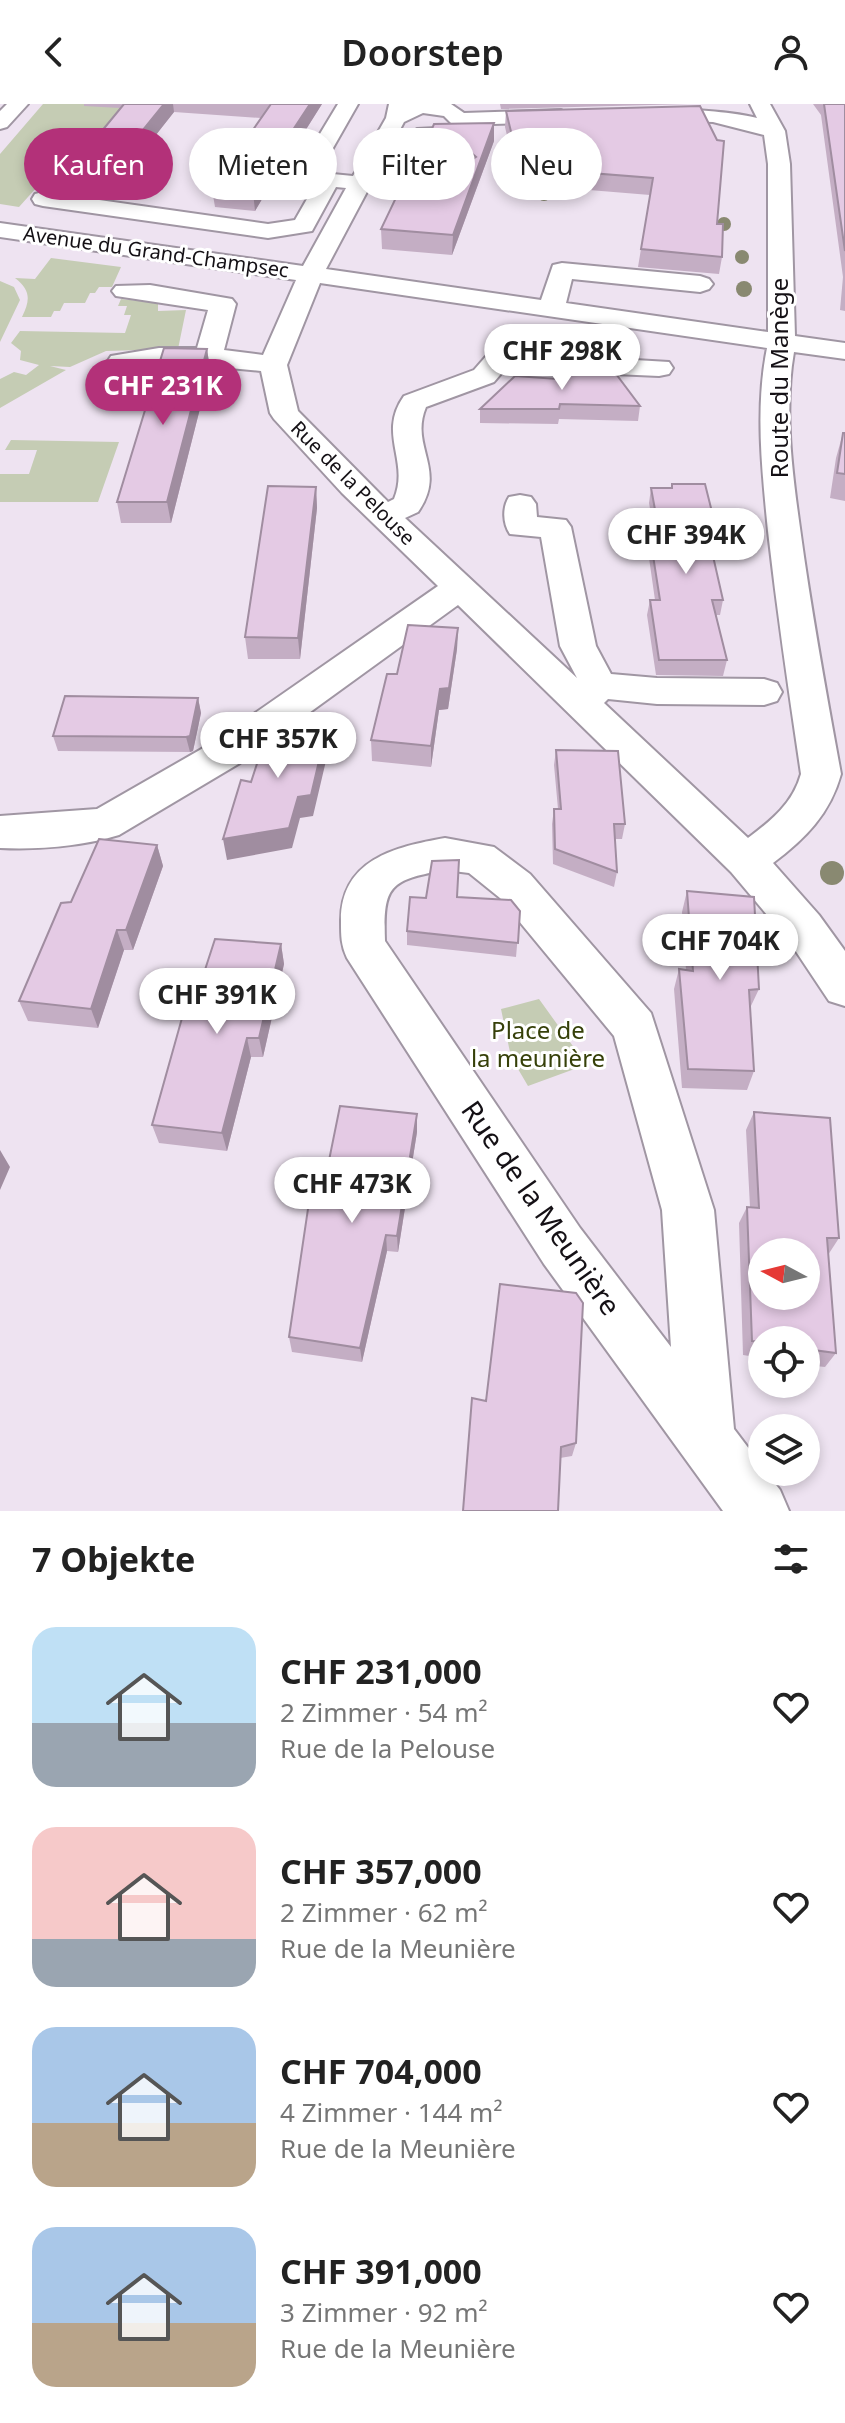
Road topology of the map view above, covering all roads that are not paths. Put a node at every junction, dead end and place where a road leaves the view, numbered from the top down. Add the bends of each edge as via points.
1 (18, 104) edge
2 (348, 104) edge
3 (760, 104) edge
4 (398, 111) edge
5 (630, 115) edge
6 (583, 116) edge
7 (0, 123) edge
8 (334, 128) edge
9 (774, 131) junction
10 (50, 200) edge
11 (318, 200) edge
12 (360, 200) edge
13 (368, 223) dead end
14 (336, 227) junction
15 (0, 230) edge
16 (311, 274) junction
17 (700, 284) dead end
18 (125, 291) dead end
19 (552, 308) junction
20 (845, 351) edge
21 (208, 357) junction
22 (779, 358) junction
23 (121, 362) dead end
24 (273, 365) junction
25 (659, 368) dead end
26 (520, 504) dead end
27 (383, 516) junction
28 (459, 588) junction
29 (764, 692) dead end
30 (590, 695) junction
31 (0, 832) edge
32 (746, 861) junction
33 (845, 987) edge
34 (706, 1437) junction
35 (759, 1511) edge

1 - 7 street
2 - 8 street
3 - 9 street, Route du Manège
4 - 6 street via 450,110 458,119
5 - 9 street via 708,113
9 - 22 street, Route du Manège via 779,164
10 - 11 street via 268,231 304,226
12 - 14 street, Avenue du Grand-Champsec
13 - 14 street
14 - 16 street, Avenue du Grand-Champsec
15 - 16 street, Avenue du Grand-Champsec
16 - 19 street, Avenue du Grand-Champsec
16 - 24 street
17 - 19 street via 562,270
18 - 21 street via 223,304
19 - 22 street, Avenue du Grand-Champsec
20 - 22 street, Avenue du Grand-Champsec
21 - 23 street
21 - 24 street
22 - 32 street, Route du Manège via 777,471 821,774 809,808
24 - 27 street, Rue de la Pelouse via 284,413
25 - 27 street via 498,360 484,376 414,402 404,422 417,478 407,505
26 - 30 street via 521,527 555,527
27 - 28 street, Rue de la Pelouse
28 - 30 street, Rue de la Pelouse
28 - 31 street via 226,753 105,824
29 - 30 street
30 - 32 street, Rue de la Pelouse
32 - 33 street via 804,928
34 - 34 street, Rue de la Meunière via 562,1246 363,945 362,904 374,879 411,860 445,854 479,858 515,886 635,1027 688,1210
34 - 35 street, Rue de la Meunière

